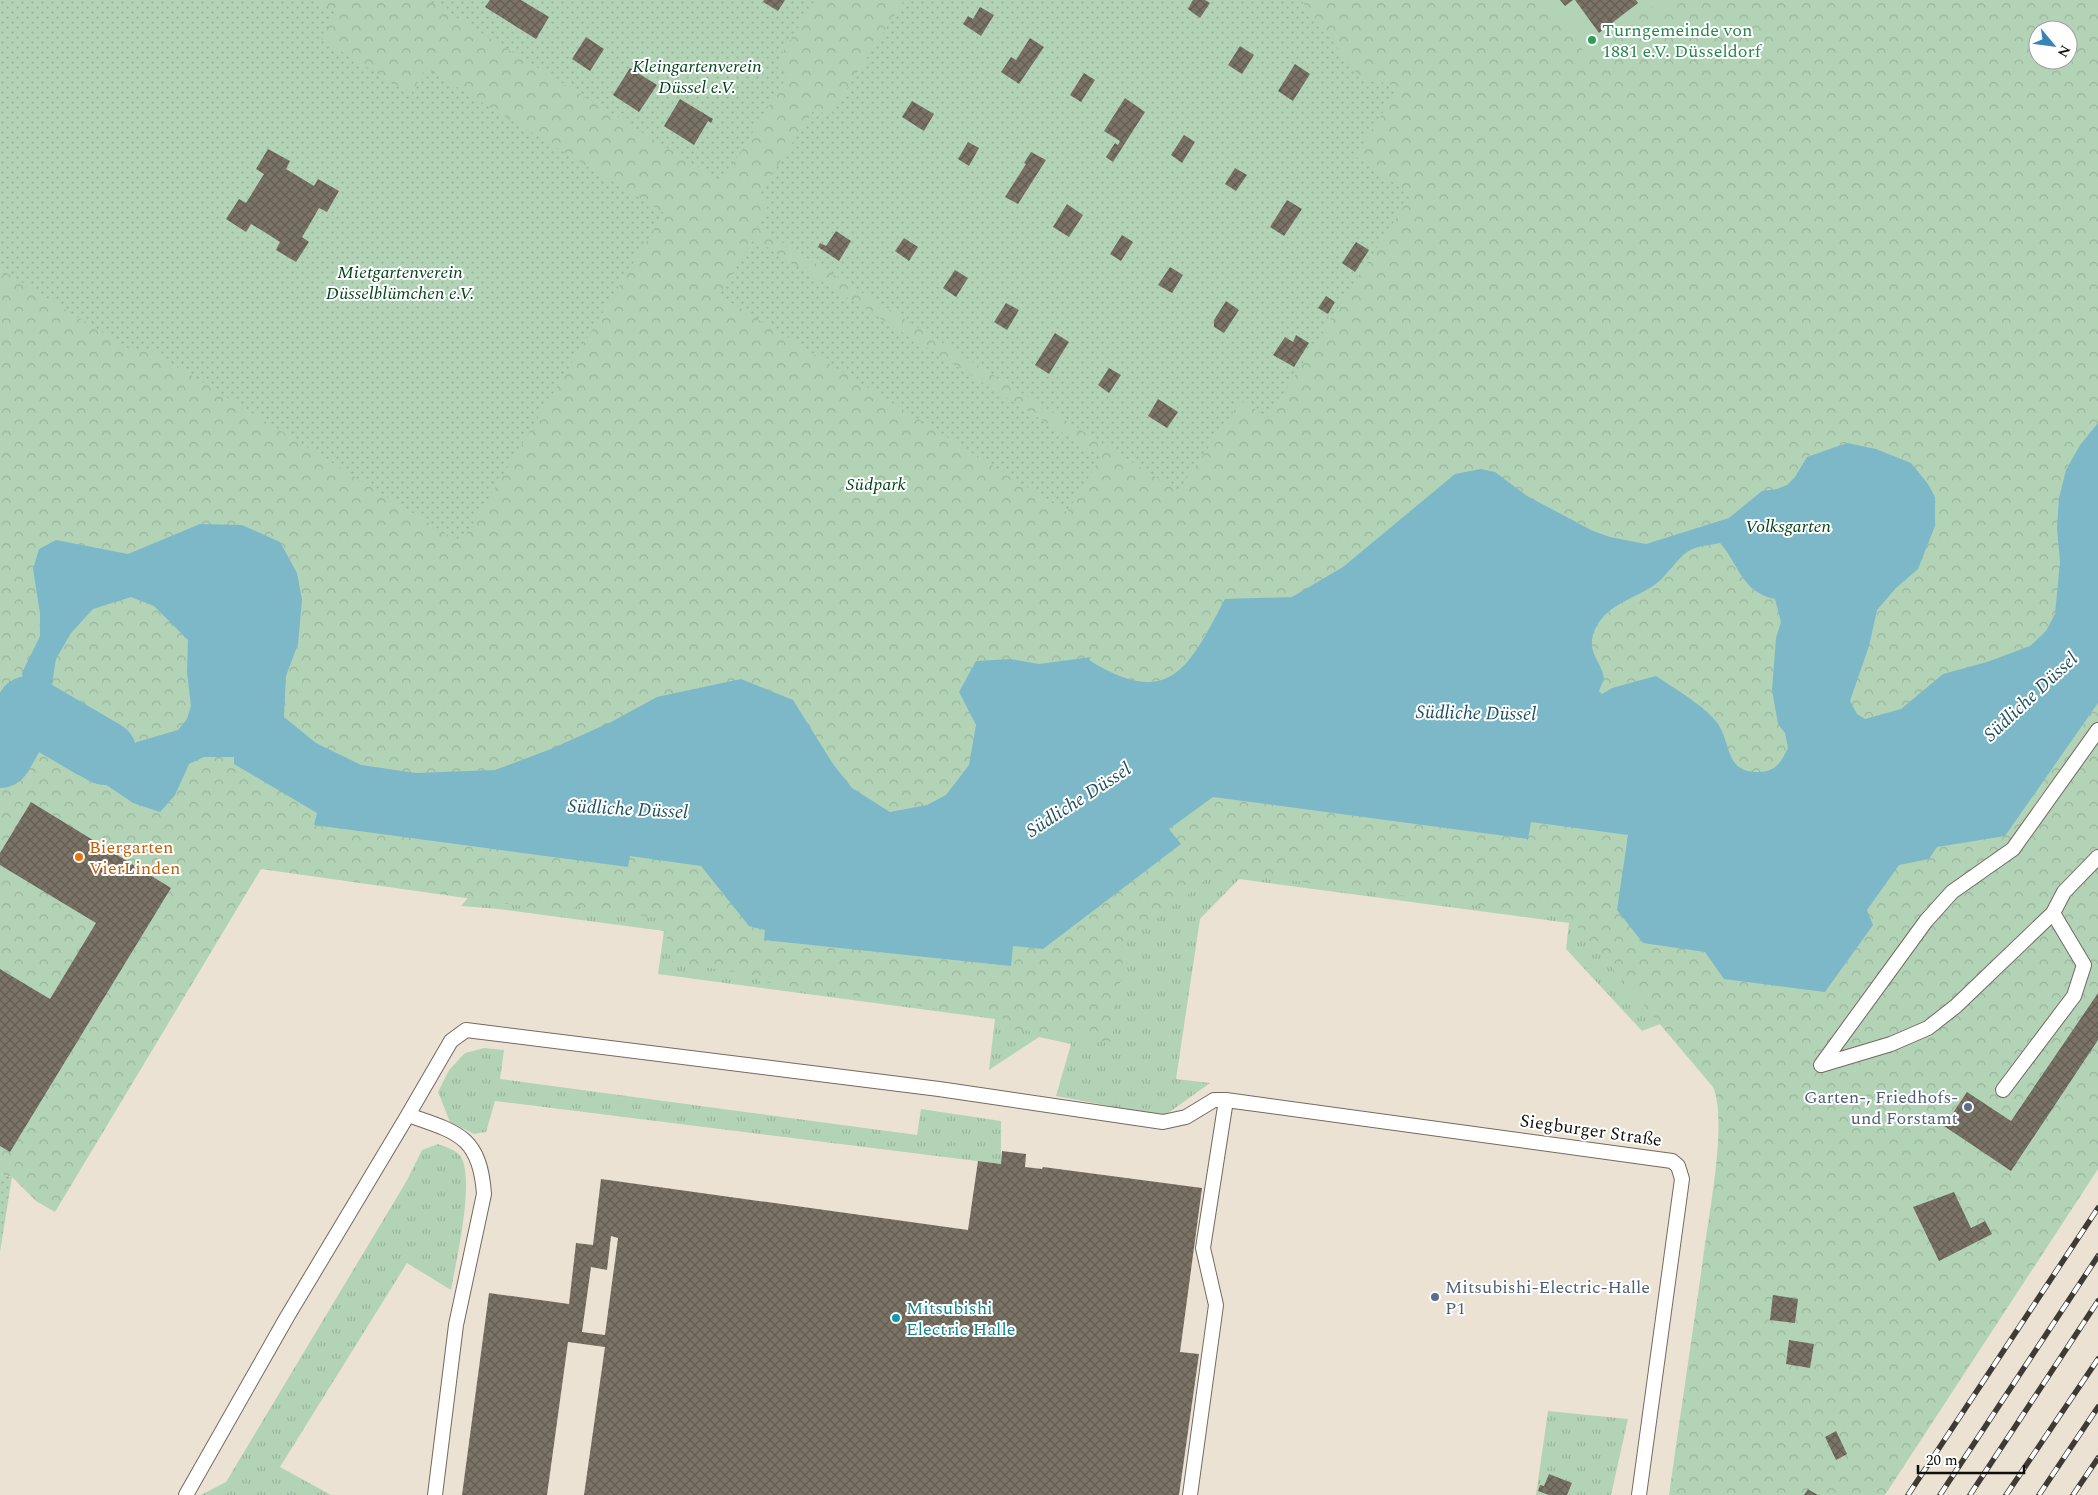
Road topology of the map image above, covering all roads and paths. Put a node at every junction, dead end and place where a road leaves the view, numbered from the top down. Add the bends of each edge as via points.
1 (2098, 730) edge
2 (2098, 857) edge
3 (2053, 913) junction
4 (2003, 1090) dead end
5 (1226, 1100) junction
6 (408, 1115) junction
7 (186, 1495) edge
8 (435, 1495) edge
9 (1190, 1495) edge
10 (1639, 1495) edge

1 - 3 lane via 2013,849 1952,892 1926,920 1821,1065 1891,1044 1928,1028 1956,1006
2 - 3 lane via 2064,892
3 - 4 lane via 2084,966 2074,996
5 - 6 lane via 1214,1100 1186,1116 1164,1122 939,1089 466,1030 451,1042
5 - 9 lane via 1203,1248 1216,1305
5 - 10 lane, Siegburger Straße via 1659,1157 1678,1166 1682,1179 1676,1234
6 - 7 lane
6 - 8 lane via 453,1132 467,1142 478,1156 484,1194 456,1324

